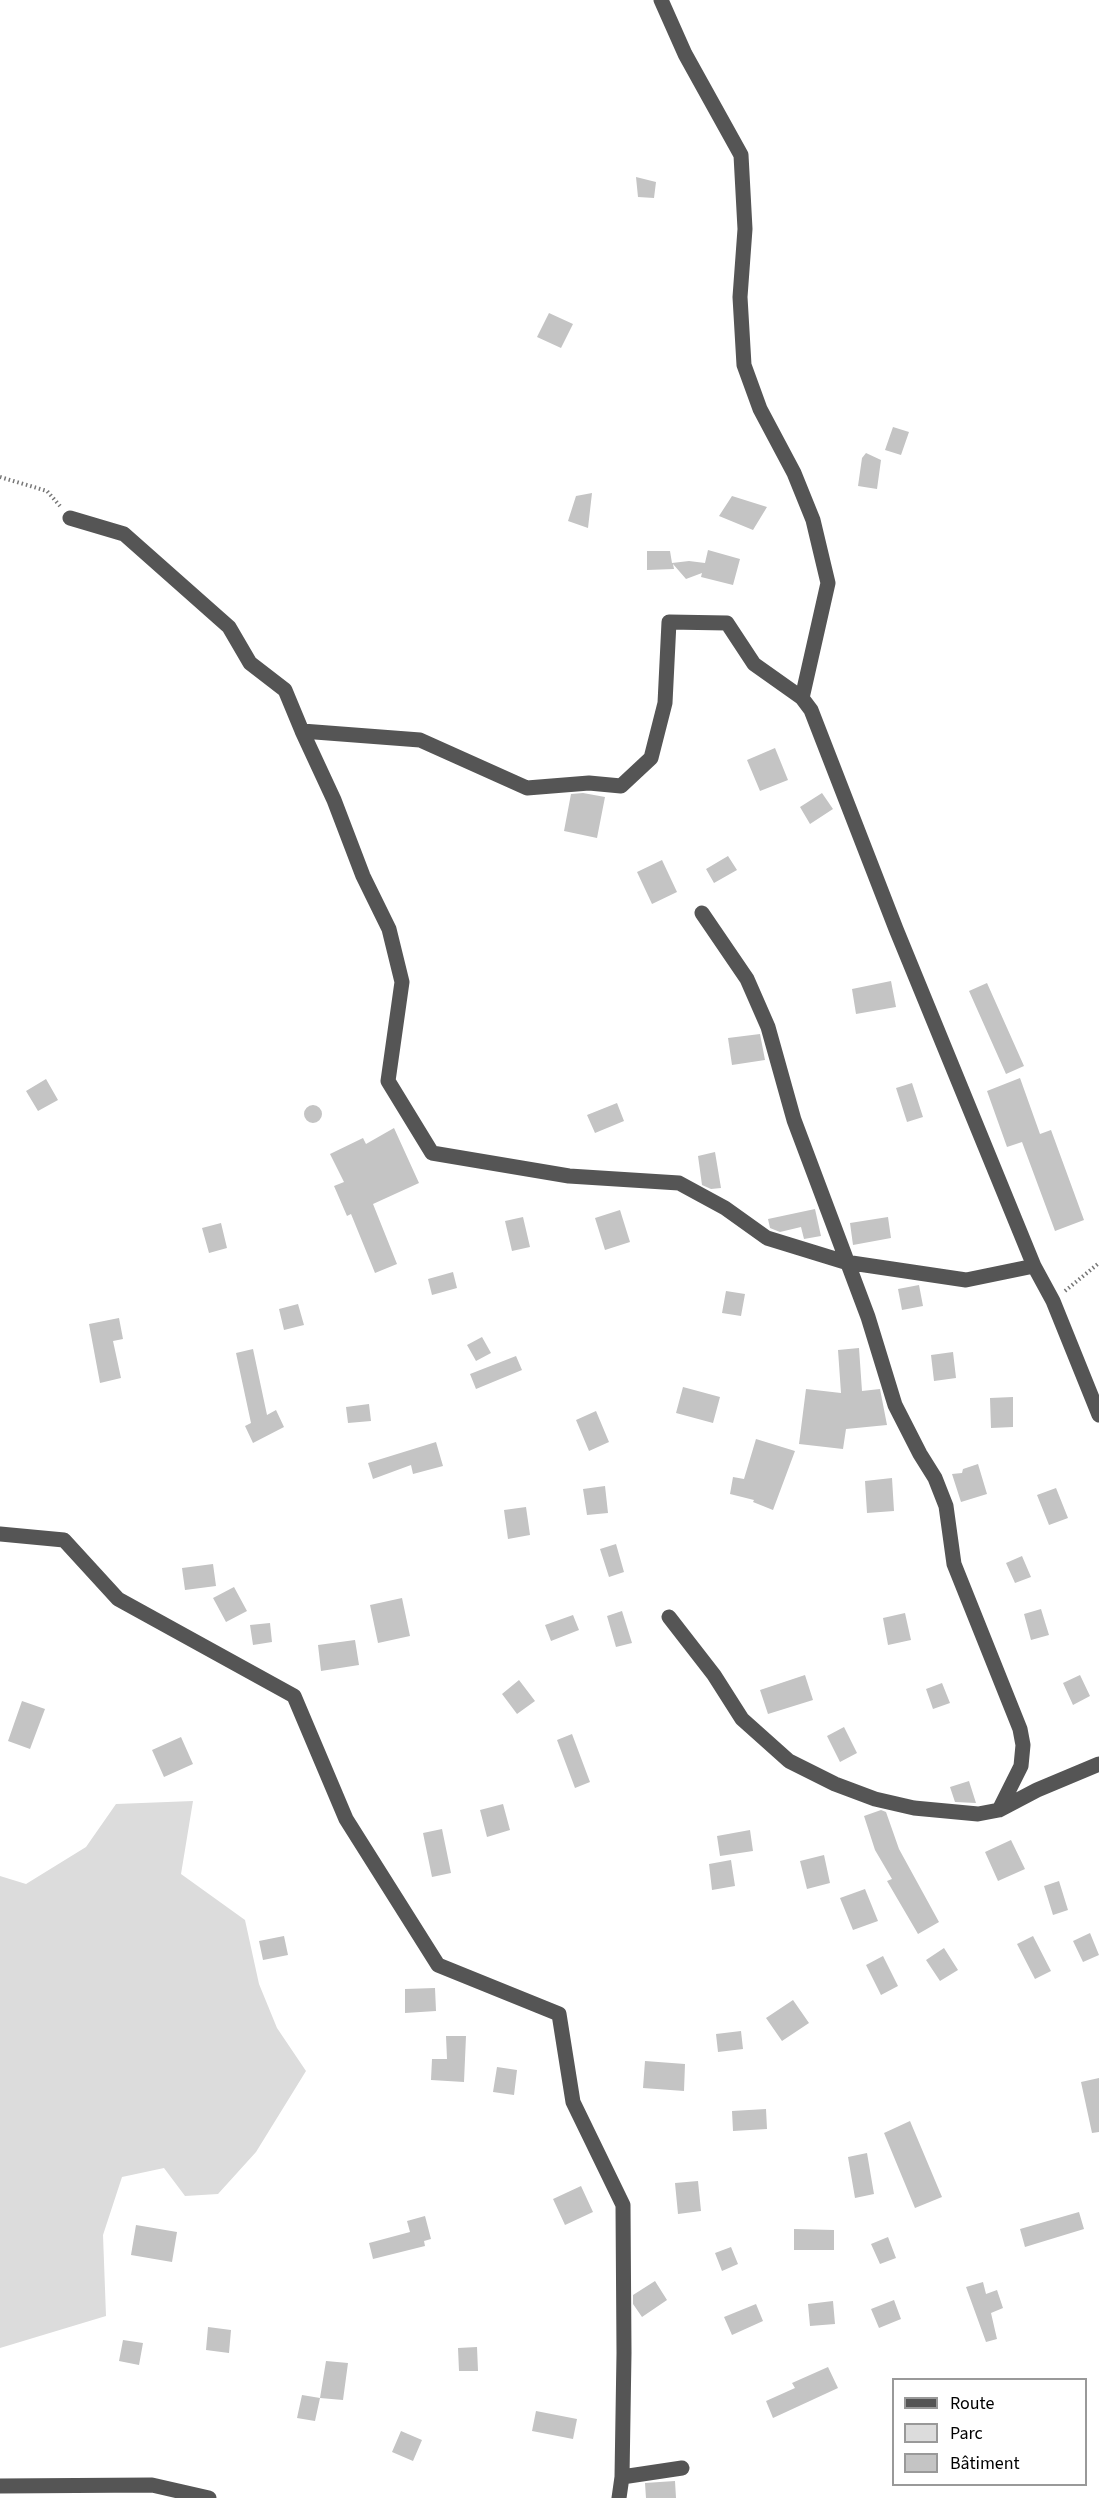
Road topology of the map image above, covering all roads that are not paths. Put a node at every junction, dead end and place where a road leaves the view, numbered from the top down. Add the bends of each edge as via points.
1 (661, 0) edge
2 (70, 518) road end
3 (802, 698) junction
4 (302, 731) junction
5 (702, 913) dead end
6 (845, 1262) junction
7 (1034, 1266) junction
8 (1099, 1415) edge
9 (0, 1534) edge
10 (669, 1617) dead end
11 (1099, 1764) edge
12 (999, 1810) junction
13 (682, 2468) dead end
14 (622, 2477) junction
15 (0, 2486) edge
16 (209, 2498) edge
17 (619, 2498) edge

1 - 3 street via 685,54 741,155 745,229 740,297 744,365 760,409 794,473 813,520 828,583
2 - 4 street via 124,534 229,627 250,663 285,690
3 - 4 street via 754,664 727,623 669,622 665,703 651,758 621,786 589,783 527,788 420,741
3 - 7 street via 811,710
4 - 6 street via 389,929 402,982 388,1081 432,1153 569,1176 679,1182 767,1238
5 - 6 street via 747,979 768,1027 794,1120
6 - 7 street via 966,1280
6 - 12 street via 868,1317 895,1405 946,1506 954,1564 1020,1729 1021,1766
7 - 8 street via 1053,1301
9 - 14 street via 64,1540 118,1599 294,1696 346,1819 438,1965 559,2014 573,2102 623,2205
10 - 12 street via 742,1719 789,1761 875,1799 950,1813
11 - 12 street
13 - 14 street
14 - 17 street
15 - 16 street via 152,2485

